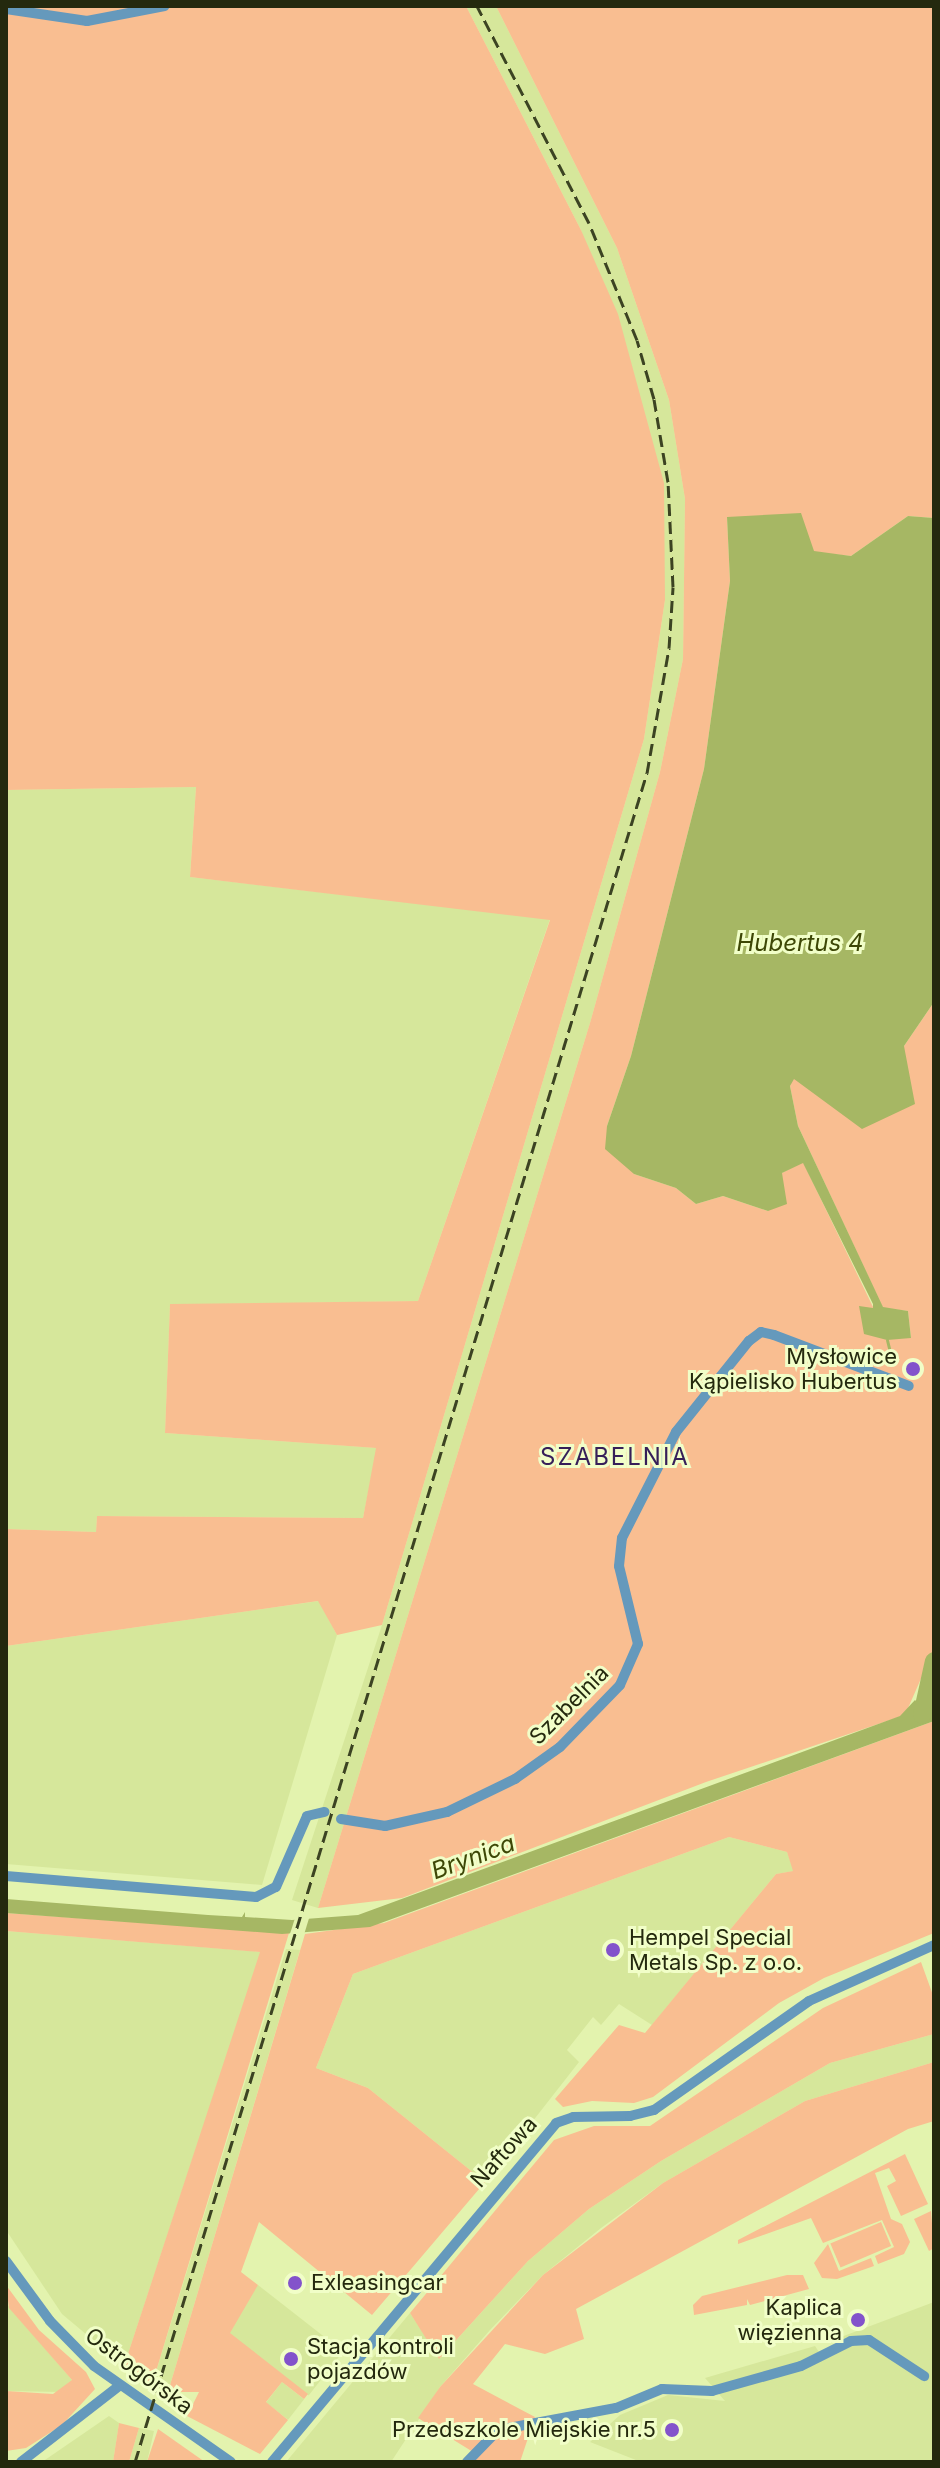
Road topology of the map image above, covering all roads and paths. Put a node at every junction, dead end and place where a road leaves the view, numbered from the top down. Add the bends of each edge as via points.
1 (165, 6) edge
2 (6, 9) edge
3 (909, 1386) dead end
4 (325, 1812) dead end
5 (341, 1819) dead end
6 (6, 1876) edge
7 (934, 1945) edge
8 (6, 2261) edge
9 (924, 2376) dead end
10 (119, 2386) junction
11 (21, 2462) edge
12 (231, 2462) edge
13 (272, 2462) edge
14 (467, 2462) edge

1 - 2 street via 78,22
3 - 5 street, Szabelnia via 774,1335 761,1332 749,1341 676,1432 622,1538 619,1566 638,1644 620,1685 560,1747 515,1779 447,1812 385,1826
4 - 6 street via 307,1816 276,1887 256,1897
7 - 13 street, Naftowa via 809,2001 654,2110 556,2123
8 - 10 street, Ostrogórska via 66,2340
9 - 14 street via 869,2340 851,2341 801,2366 712,2391 662,2389 616,2408 498,2430
10 - 11 street
10 - 12 street, Ostrogórska

